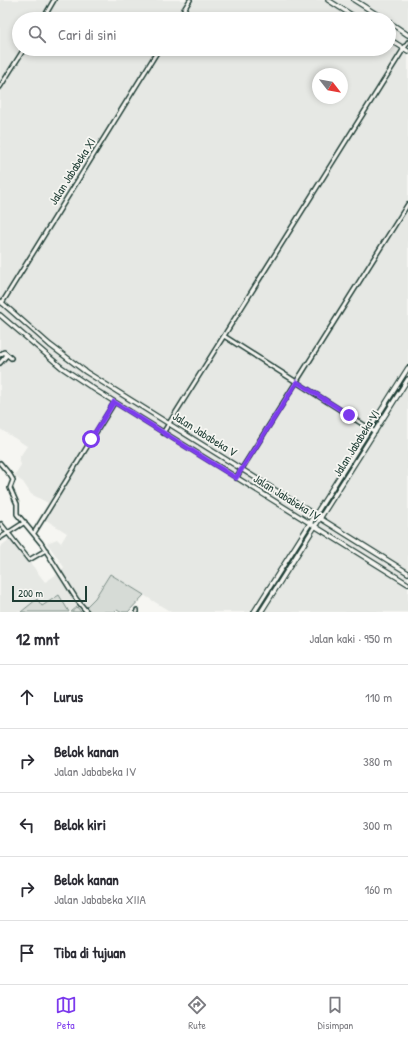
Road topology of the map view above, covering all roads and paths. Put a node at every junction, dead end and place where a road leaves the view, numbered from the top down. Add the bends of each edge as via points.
1 (54, 0) edge
2 (190, 0) edge
3 (328, 0) edge
4 (354, 0) edge
5 (46, 12) edge
6 (182, 12) edge
7 (347, 12) edge
8 (373, 12) edge
9 (396, 26) edge
10 (408, 34) edge
11 (408, 42) edge
12 (396, 43) edge
13 (404, 48) junction
14 (408, 51) edge
15 (20, 56) edge
16 (155, 56) edge
17 (0, 87) edge
18 (408, 204) edge
19 (1, 302) edge
20 (0, 315) edge
21 (224, 336) junction
22 (0, 355) edge
23 (0, 363) edge
24 (408, 368) edge
25 (408, 379) edge
26 (297, 382) junction
27 (114, 402) junction
28 (170, 424) junction
29 (370, 429) junction
30 (375, 432) junction
31 (163, 433) junction
32 (0, 463) edge
33 (242, 469) junction
34 (236, 478) junction
35 (315, 515) junction
36 (320, 518) junction
37 (25, 522) junction
38 (309, 523) junction
39 (1, 524) edge
40 (314, 526) junction
41 (34, 532) junction
42 (8, 533) junction
43 (0, 538) edge
44 (46, 550) junction
45 (408, 573) edge
46 (408, 584) edge
47 (87, 612) edge
48 (254, 612) edge
49 (261, 612) edge

1 - 5 street
2 - 6 street
3 - 7 street
4 - 8 street
9 - 10 street
11 - 13 street
12 - 13 street
13 - 14 street
13 - 21 street
15 - 17 street
16 - 19 street, Jalan Jababeka XI
18 - 26 street
19 - 28 street, Jalan Jababeka V via 86,372
20 - 27 street, Jalan Jababeka IV via 61,367
21 - 26 street
21 - 28 street
22 - 23 street via 4,352 9,356
24 - 29 street, Jalan Jababeka VI
25 - 30 street, Jalan Jababeka VI
26 - 29 street
26 - 33 street
27 - 31 street, Jalan Jababeka IV
27 - 41 street
28 - 31 street
28 - 33 street, Jalan Jababeka V
29 - 30 street
29 - 35 street, Jalan Jababeka VI
30 - 36 street, Jalan Jababeka VI
31 - 34 street, Jalan Jababeka IV
32 - 37 street via 12,479 10,488 18,504 17,513
33 - 34 street
33 - 35 street, Jalan Jababeka V
34 - 38 street, Jalan Jababeka IV
35 - 36 street, Jalan Jababeka V
35 - 38 street, Jalan Jababeka VI
36 - 40 street, Jalan Jababeka VI
36 - 45 street, Jalan Jababeka V
37 - 41 street
37 - 42 street
38 - 40 street, Jalan Jababeka IV
38 - 48 street, Jalan Jababeka VI
39 - 42 street
40 - 46 street, Jalan Jababeka IV
40 - 49 street, Jalan Jababeka VI
41 - 44 street
42 - 43 street
42 - 44 street via 28,559
44 - 47 street

